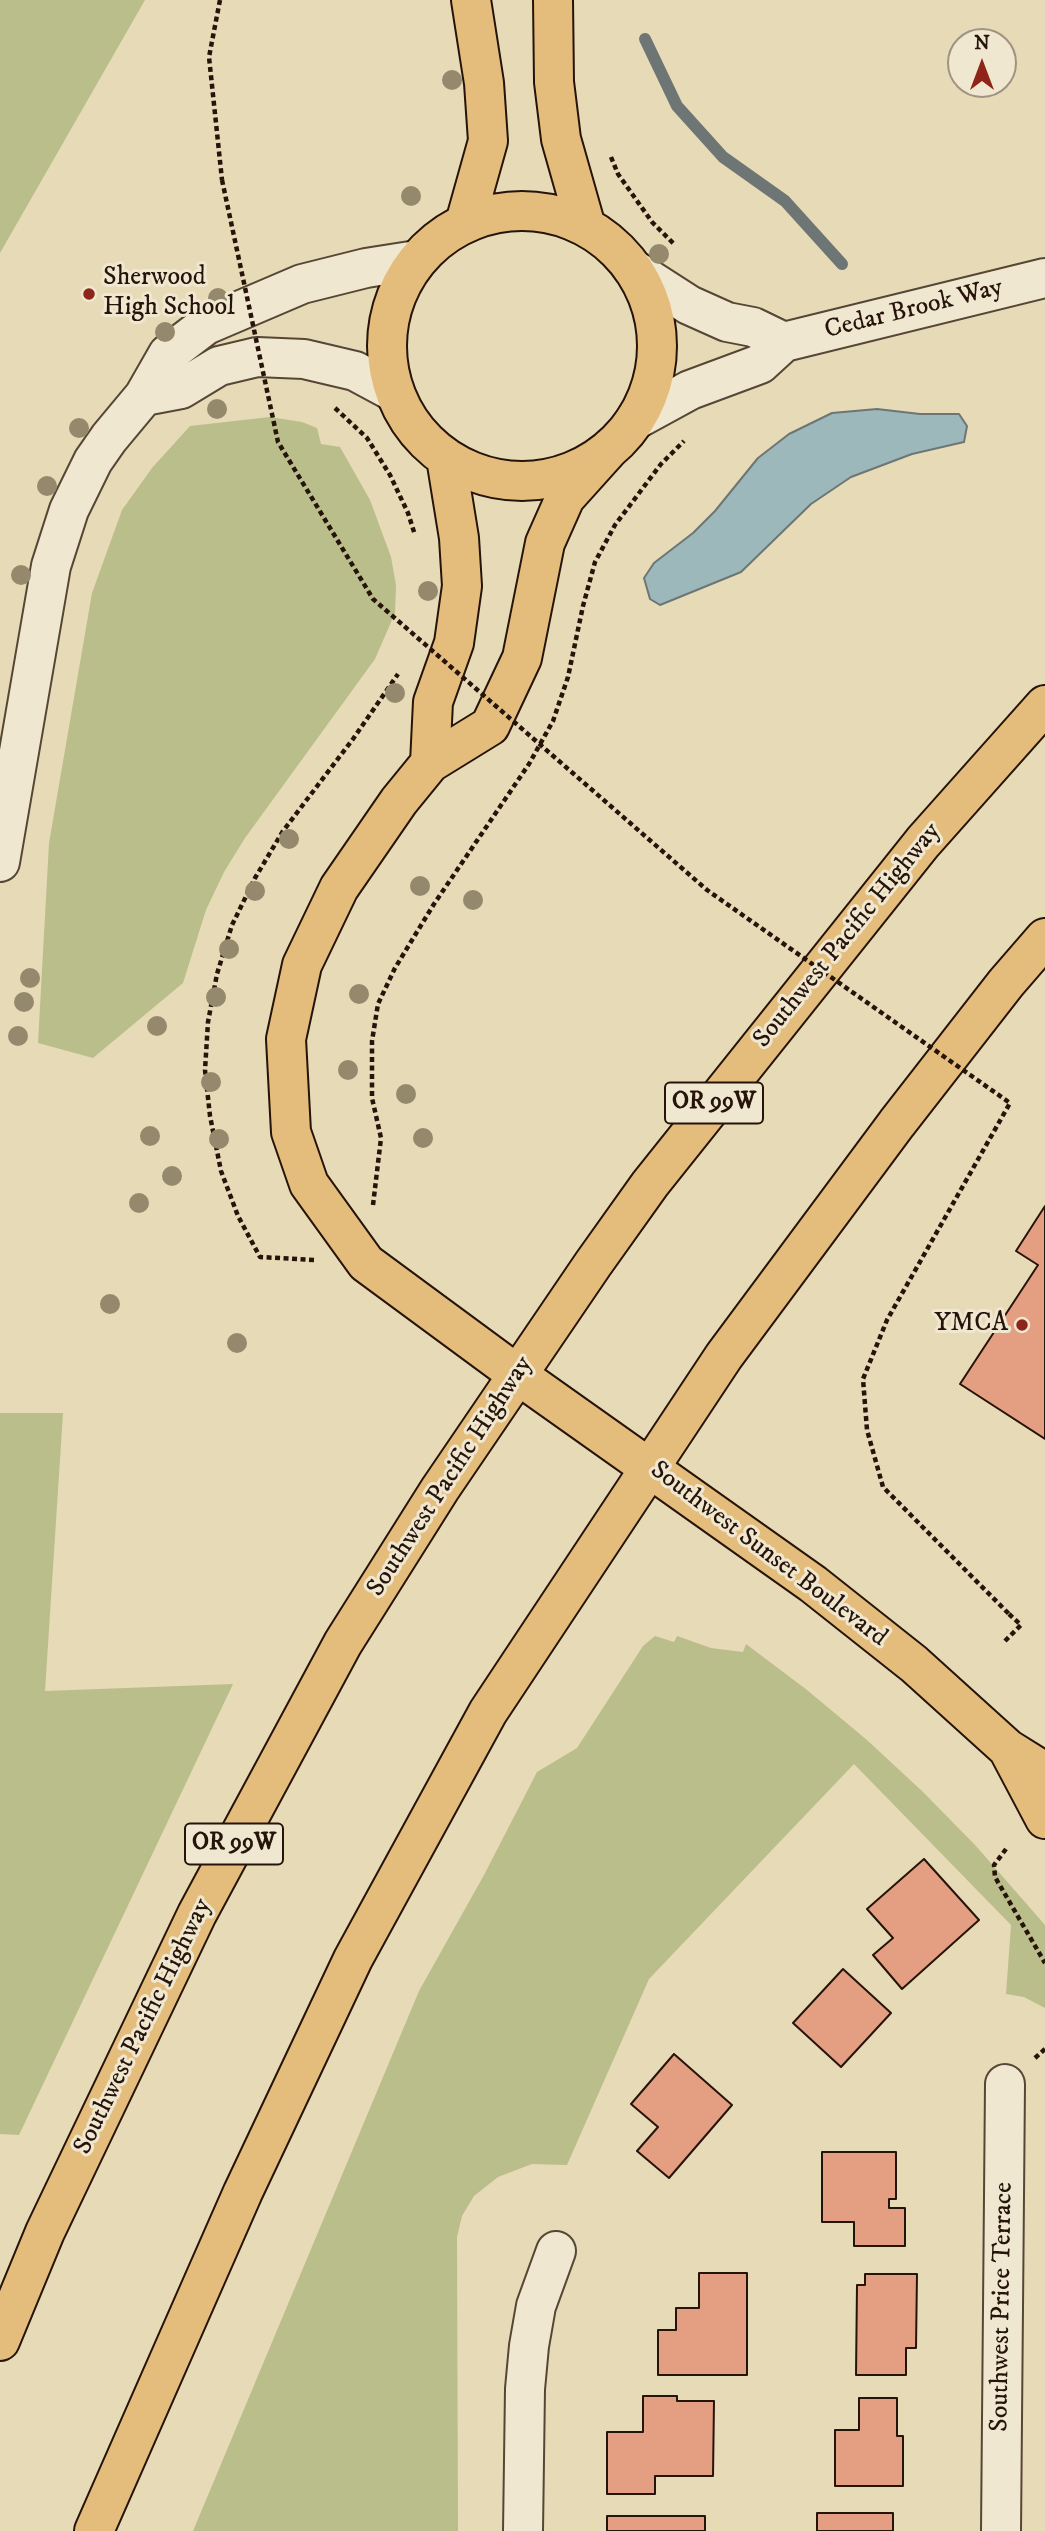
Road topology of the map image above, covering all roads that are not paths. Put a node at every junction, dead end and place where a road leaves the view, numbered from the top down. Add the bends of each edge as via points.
1 (471, 0) edge
2 (553, 0) edge
3 (465, 223) junction
4 (586, 227) junction
5 (417, 260) junction
6 (633, 269) junction
7 (1045, 278) edge
8 (784, 342) junction
9 (394, 392) junction
10 (144, 396) junction
11 (635, 420) junction
12 (610, 448) junction
13 (446, 458) junction
14 (1045, 705) edge
15 (430, 763) junction
16 (0, 862) edge
17 (1045, 938) edge
18 (518, 1375) junction
19 (649, 1466) junction
20 (1008, 1749) junction
21 (1045, 1772) edge
22 (1045, 1819) edge
23 (1006, 2084) dead end
24 (556, 2251) dead end
25 (0, 2341) edge
26 (94, 2531) edge
27 (523, 2531) edge
28 (1001, 2531) edge

1 - 3 main road via 488,141
2 - 4 main road via 554,82 561,139
3 - 4 main road, Southwest Sunset Boulevard via 505,212 547,213
3 - 5 main road, Southwest Sunset Boulevard via 439,238
4 - 6 main road, Southwest Sunset Boulevard via 612,245
5 - 9 main road, Southwest Sunset Boulevard via 394,300 386,346
5 - 10 street via 302,284 206,325 168,354
6 - 8 street via 688,305
6 - 11 main road, Southwest Sunset Boulevard via 649,292 657,341 652,386
7 - 8 street, Cedar Brook Way
8 - 11 street, Cedar Brook Way via 760,364 690,390
9 - 10 street via 355,371 304,359 257,357 219,366 181,389
9 - 13 main road, Southwest Sunset Boulevard via 414,429
10 - 16 street via 93,461 59,537
11 - 12 main road, Southwest Sunset Boulevard
12 - 13 main road, Southwest Sunset Boulevard via 573,471 530,481 486,477
12 - 15 main road, Southwest Sunset Boulevard via 565,498 545,543 522,658 490,726
13 - 15 main road via 462,586 454,643 433,702
14 - 18 main road, Southwest Pacific Highway / OR 99W via 923,842 732,1080 634,1206
15 - 18 main road, Southwest Sunset Boulevard via 339,888 302,965 286,1039 291,1132 309,1184 366,1263
17 - 19 main road via 889,1133
18 - 19 main road, Southwest Sunset Boulevard
18 - 25 main road, Southwest Pacific Highway / OR 99W via 343,1643 273,1770 108,2098
19 - 20 main road, Southwest Sunset Boulevard via 834,1600
19 - 26 main road via 488,1712 353,1959 243,2193
20 - 21 main road, Southwest Sunset Boulevard
20 - 22 main road, Southwest Sunset Boulevard
23 - 28 street, Southwest Price Terrace
24 - 27 street via 536,2306 529,2346

